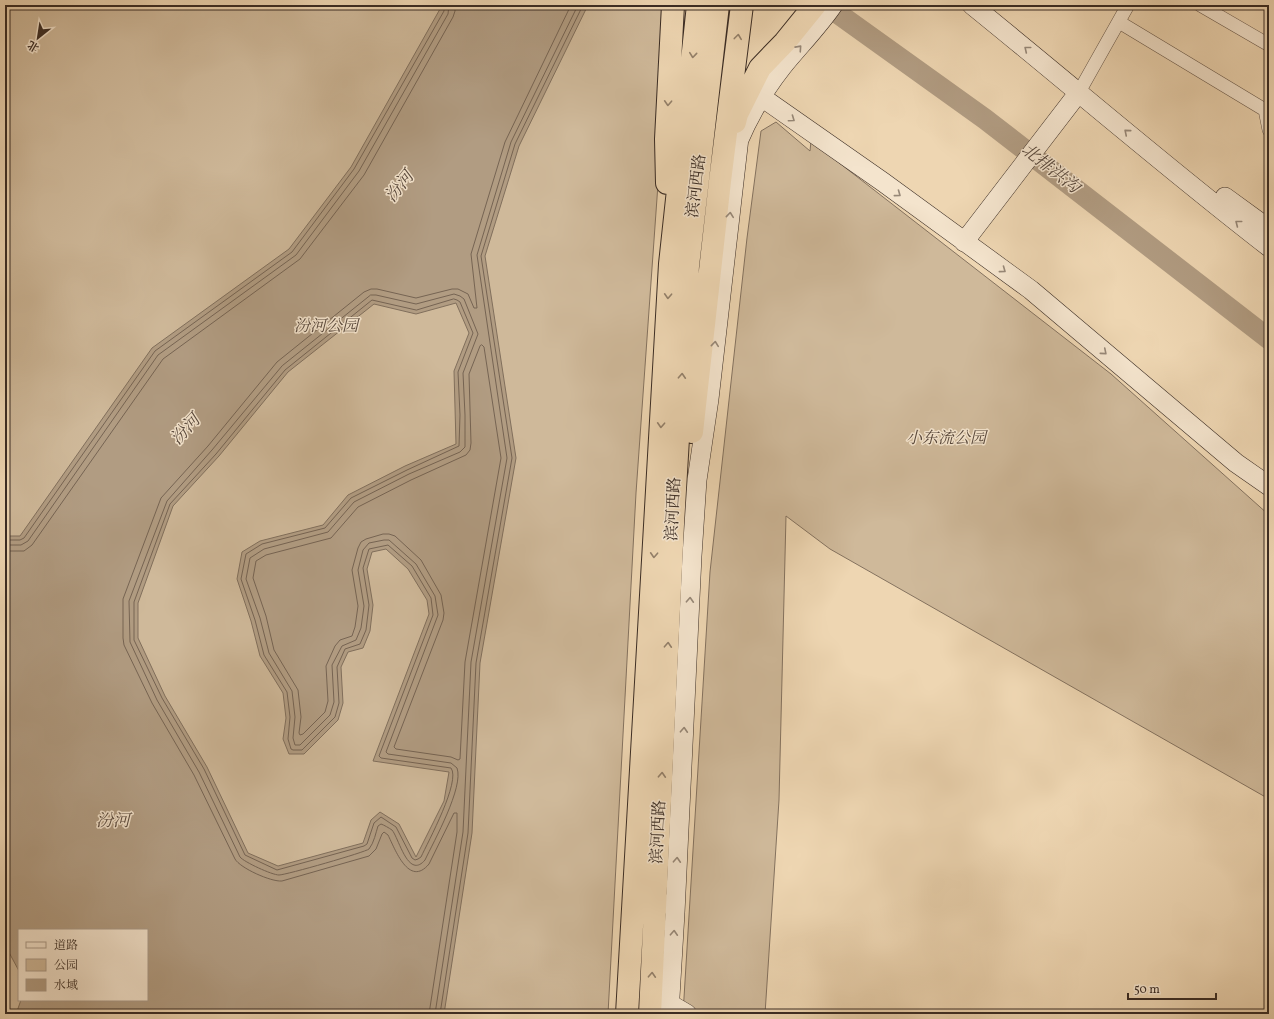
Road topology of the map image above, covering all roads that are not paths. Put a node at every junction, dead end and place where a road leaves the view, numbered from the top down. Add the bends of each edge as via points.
1 (718, 5) edge
2 (742, 5) edge
3 (815, 5) edge
4 (833, 5) edge
5 (972, 5) edge
6 (1128, 5) edge
7 (1200, 5) edge
8 (697, 11) edge
9 (672, 14) edge
10 (1119, 22) junction
11 (1269, 45) edge
12 (767, 73) junction
13 (1079, 92) junction
14 (760, 96) junction
15 (1267, 108) edge
16 (1269, 130) edge
17 (739, 138) junction
18 (1146, 147) junction
19 (720, 182) junction
20 (1269, 229) edge
21 (964, 242) junction
22 (1269, 247) edge
23 (670, 264) junction
24 (1155, 395) junction
25 (693, 423) junction
26 (697, 480) junction
27 (1269, 486) edge
28 (1269, 500) edge
29 (674, 524) junction
30 (658, 849) junction
31 (675, 913) junction
32 (669, 1009) edge
33 (628, 1014) edge
34 (650, 1014) edge
35 (687, 1014) edge

29 -> 1 highway, 滨河西路 via 688,266
19 -> 2 highway
3 - 12 highway via 785,42
12 -> 4 main road via 825,17
13 -> 5 main road
6 - 10 street
7 - 11 street
8 -> 23 highway, 滨河西路
9 -> 23 highway via 666,139
10 - 13 street
10 - 15 street
12 - 14 main road
12 - 19 highway via 737,114
18 -> 13 main road
13 - 21 main road
14 - 17 main road
14 -> 21 main road
15 - 16 street
17 - 19 main road
26 -> 17 main road via 709,399
18 - 20 main road via 1206,184
22 -> 18 main road
19 - 25 highway
21 -> 24 main road via 1030,290
23 -> 33 highway, 滨河西路
24 - 27 main road via 1236,463
24 - 28 main road via 1223,464
25 - 26 main road
25 - 29 highway
31 -> 26 main road
30 -> 29 highway, 滨河西路
30 - 31 main road
34 -> 30 highway, 滨河西路
32 -> 31 main road
32 - 35 main road

